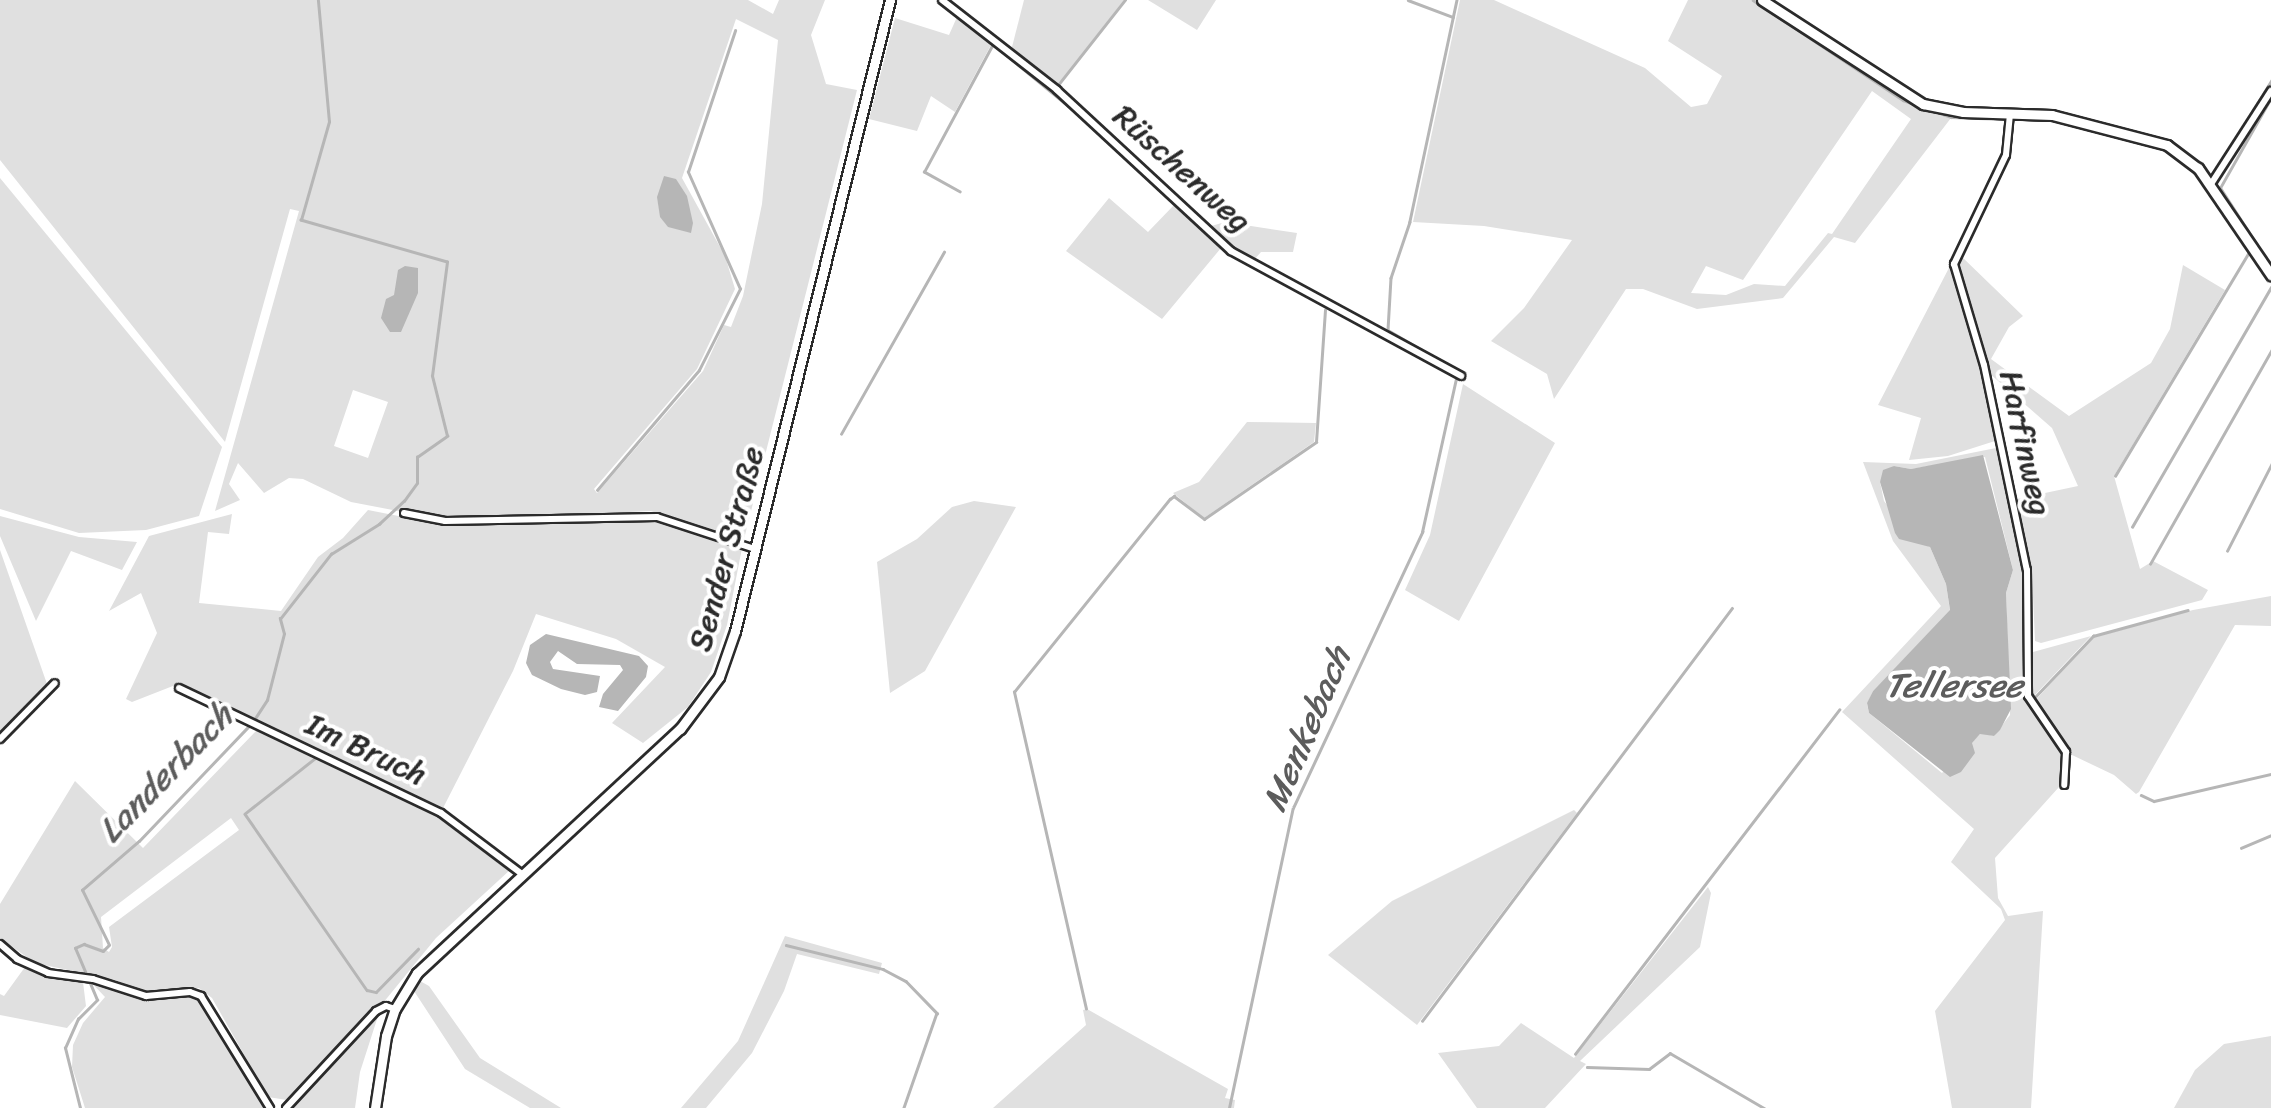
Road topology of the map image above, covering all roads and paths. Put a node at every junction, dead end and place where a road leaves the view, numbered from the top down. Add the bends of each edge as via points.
1 (890, 0) edge
2 (942, 0) edge
3 (1762, 0) edge
4 (2271, 90) edge
5 (2010, 114) junction
6 (2211, 184) junction
7 (2271, 275) edge
8 (1461, 376) dead end
9 (404, 514) dead end
10 (755, 548) junction
11 (55, 682) dead end
12 (179, 688) dead end
13 (0, 739) edge
14 (2064, 785) dead end
15 (522, 874) junction
16 (1, 946) edge
17 (395, 1010) junction
18 (270, 1108) edge
19 (286, 1108) edge
20 (376, 1108) edge

1 - 10 main road, Sender Straße
2 - 8 street, Rüschenweg via 1057,90 1231,251
3 - 5 main road via 1906,96 1950,110
4 - 6 street
5 - 6 main road via 2076,120 2167,145
5 - 14 street, Harfinweg via 2006,154 1954,264 1984,366 2027,570 2028,696 2066,752
6 - 7 main road
9 - 10 street via 459,522 657,517
10 - 15 main road, Sender Straße via 728,654 708,696
11 - 13 street
12 - 15 street, Im Bruch via 441,813
15 - 17 main road, Sender Straße via 417,973
16 - 18 street via 32,966 146,996 201,996
17 - 19 street via 376,1012
17 - 20 main road, Sender Straße

